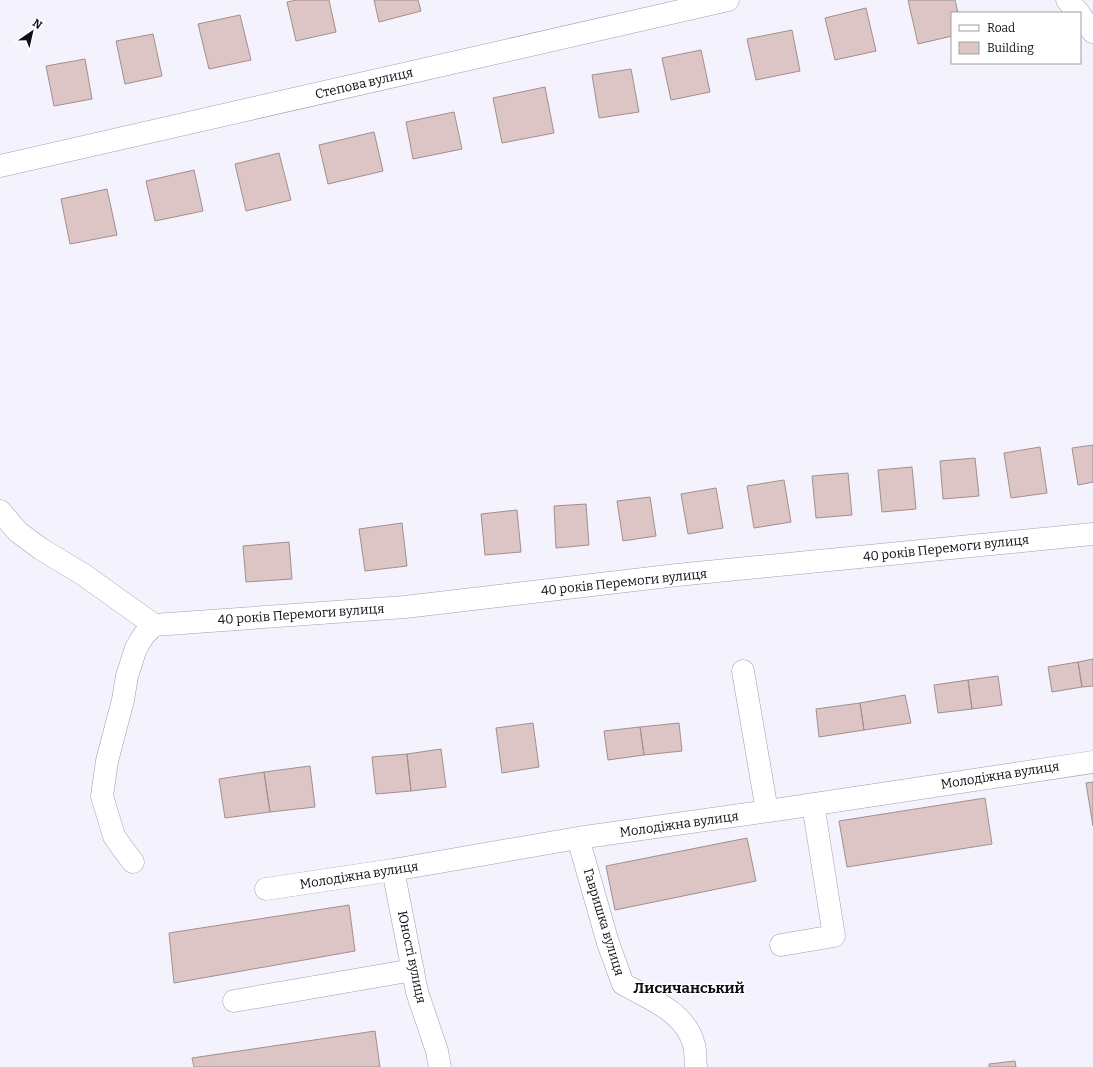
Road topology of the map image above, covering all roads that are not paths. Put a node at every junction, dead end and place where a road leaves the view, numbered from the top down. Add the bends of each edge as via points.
1 (728, 0) edge
2 (1067, 0) edge
3 (1077, 12) edge
4 (1081, 17) edge
5 (1093, 32) edge
6 (0, 166) edge
7 (0, 510) edge
8 (1093, 534) edge
9 (154, 625) junction
10 (743, 671) dead end
11 (1093, 762) edge
12 (813, 804) junction
13 (767, 811) junction
14 (578, 838) junction
15 (133, 862) dead end
16 (393, 870) junction
17 (266, 889) dead end
18 (781, 945) dead end
19 (413, 970) junction
20 (234, 1001) dead end
21 (440, 1067) edge
22 (696, 1067) edge

1 - 6 street, Степова вулиця
2 - 3 street
4 - 5 street
7 - 9 street via 18,532
8 - 9 street, 40 років Перемоги вулиця via 677,575 405,607
9 - 15 street via 136,648 127,676 107,761 102,796 114,836
10 - 13 street
11 - 12 street, Молодіжна вулиця
12 - 13 street, Молодіжна вулиця
12 - 18 street via 834,936
13 - 14 street, Молодіжна вулиця
14 - 16 street, Молодіжна вулиця
14 - 22 street, Гавришка вулиця via 608,943 623,984 666,1007 684,1023 694,1044
16 - 17 street, Молодіжна вулиця
16 - 19 street, Юності вулиця
19 - 20 street
19 - 21 street, Юності вулиця via 417,992 438,1051

